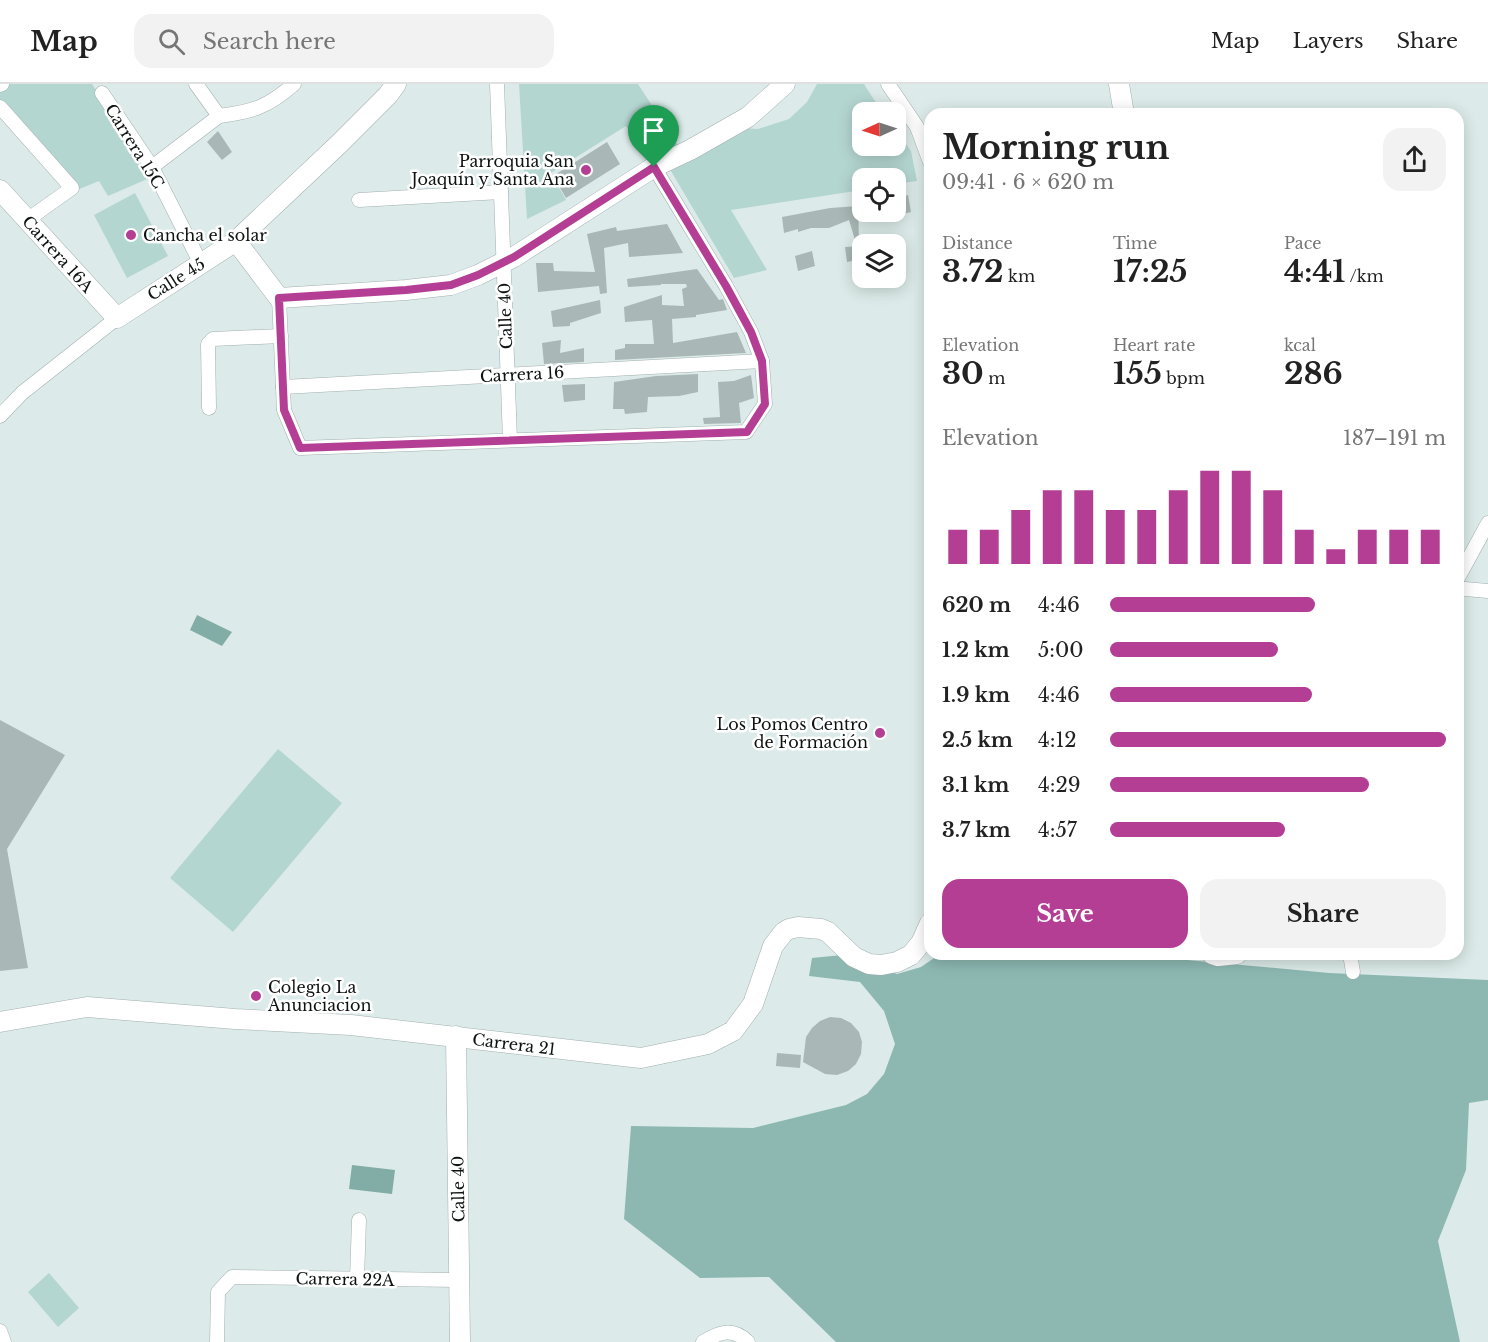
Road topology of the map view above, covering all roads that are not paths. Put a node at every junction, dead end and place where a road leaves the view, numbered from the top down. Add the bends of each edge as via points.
1 (195, 84) edge
2 (294, 84) edge
3 (396, 84) edge
4 (497, 84) edge
5 (785, 84) edge
6 (888, 84) edge
7 (1119, 84) edge
8 (102, 93) dead end
9 (0, 107) edge
10 (1123, 108) edge
11 (219, 116) junction
12 (924, 146) edge
13 (152, 167) junction
14 (654, 167) junction
15 (0, 190) edge
16 (501, 192) junction
17 (359, 200) dead end
18 (27, 220) junction
19 (236, 241) junction
20 (504, 262) junction
21 (201, 264) junction
22 (279, 298) junction
23 (117, 318) junction
24 (281, 336) junction
25 (762, 361) junction
26 (507, 375) junction
27 (283, 387) junction
28 (209, 408) dead end
29 (0, 416) edge
30 (510, 440) junction
31 (1488, 523) edge
32 (1464, 567) edge
33 (1464, 591) edge
34 (1488, 591) edge
35 (924, 937) edge
36 (1351, 960) edge
37 (1353, 972) dead end
38 (0, 1022) edge
39 (456, 1036) junction
40 (359, 1220) dead end
41 (357, 1279) junction
42 (459, 1280) junction
43 (0, 1331) edge
44 (4, 1342) edge
45 (217, 1342) edge
46 (460, 1342) edge
47 (703, 1342) edge
48 (748, 1342) edge

1 - 11 street
2 - 11 street via 279,98 248,112
3 - 19 street, Calle 45
4 - 16 street, Calle 40
5 - 14 street via 748,117
6 - 12 street via 917,127
7 - 10 street
8 - 13 street, Carrera 15C
9 - 18 street via 72,188
11 - 13 street
13 - 21 street, Carrera 15C
14 - 20 street
14 - 25 street via 726,286
15 - 18 street, Carrera 16A
16 - 17 street
16 - 20 street, Calle 40
18 - 23 street, Carrera 16A
19 - 21 street, Calle 45
19 - 22 street
20 - 22 street via 451,285
20 - 26 street, Calle 40
21 - 23 street, Calle 45
22 - 24 street
23 - 29 street, Calle 45 via 22,393
24 - 27 street
24 - 28 street via 213,339 208,344
25 - 26 street, Carrera 16
25 - 30 street via 765,404 747,432
26 - 27 street, Carrera 16
26 - 30 street, Calle 40
27 - 30 street via 284,410 300,448
31 - 32 street
33 - 34 street
35 - 39 street, Carrera 21 via 911,955 881,965 854,957 821,929 798,927 784,932 773,946 753,1004 733,1031 708,1044 641,1058
36 - 37 street
38 - 39 street, Carrera 21 via 87,1007 351,1024
39 - 42 street, Calle 40
40 - 41 street
41 - 42 street, Carrera 22A
41 - 45 street, Carrera 22A via 232,1277 218,1292
42 - 46 street, Calle 40
43 - 44 street
47 - 48 street via 716,1334 729,1333 741,1335

